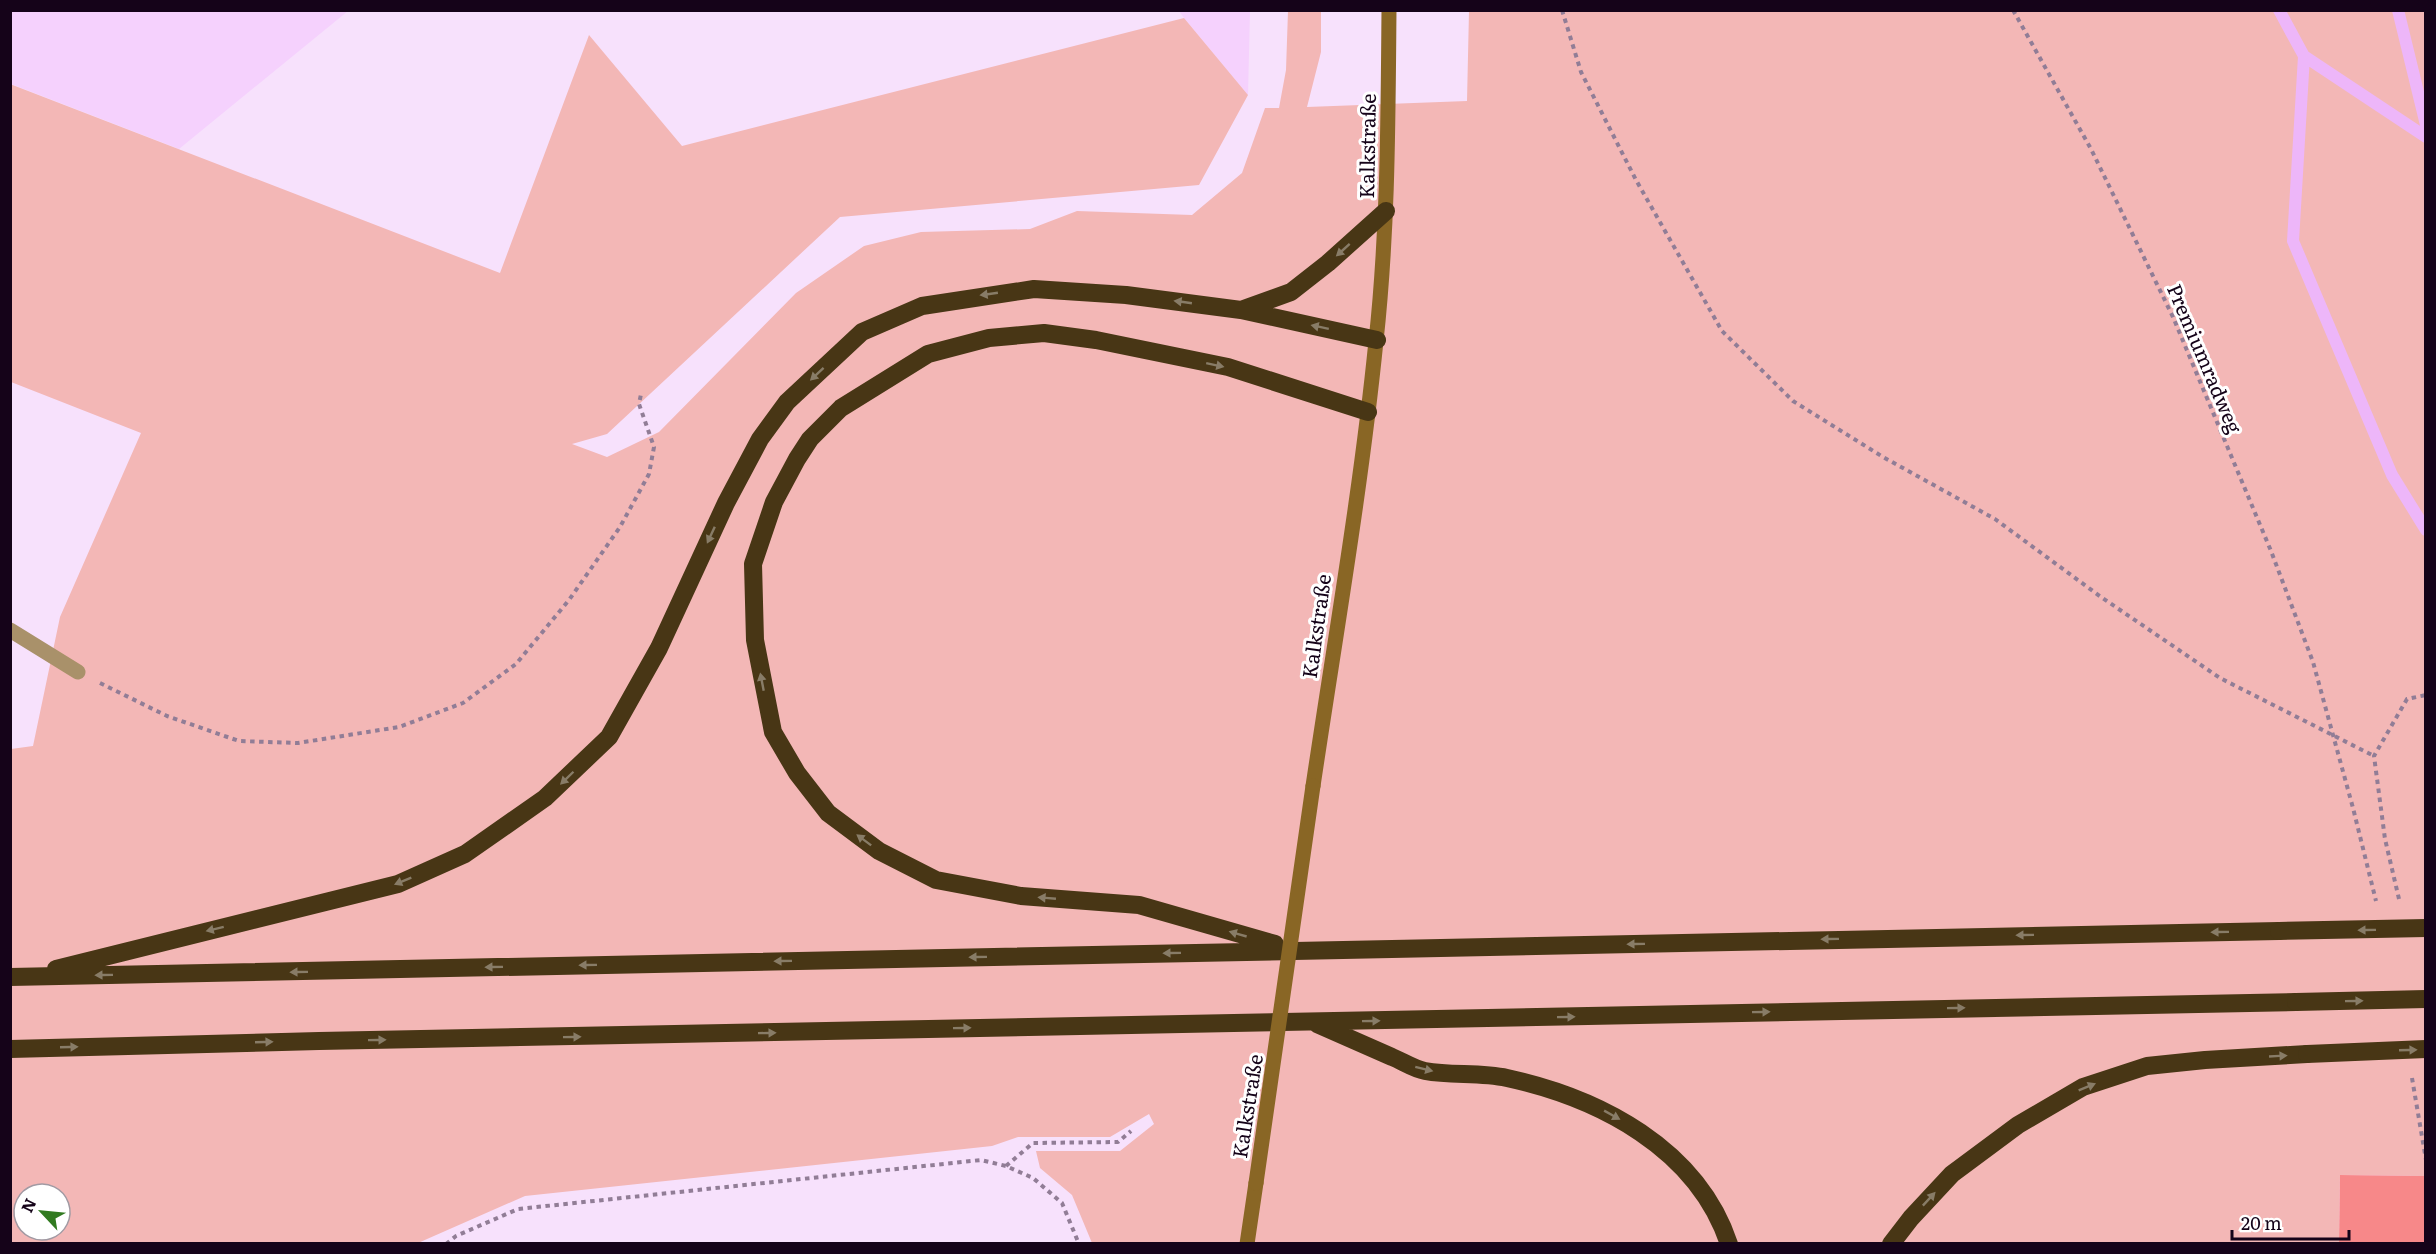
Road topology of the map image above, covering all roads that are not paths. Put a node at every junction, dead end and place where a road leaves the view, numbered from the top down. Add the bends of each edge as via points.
1 (1389, 10) edge
2 (1386, 211) junction
3 (1241, 310) junction
4 (1377, 340) junction
5 (1368, 412) junction
6 (10, 630) edge
7 (78, 672) road end
8 (2426, 928) edge
9 (1294, 950) junction
10 (18, 977) edge
11 (2426, 999) edge
12 (1312, 1022) junction
13 (10, 1049) edge
14 (2426, 1049) edge
15 (1247, 1244) edge
16 (1729, 1244) edge
17 (1891, 1244) edge

1 - 2 main road, Kalkstraße
2 -> 3 highway via 1291,292
2 - 4 main road, Kalkstraße
4 -> 3 highway
3 -> 10 highway via 1126,295 1034,289 922,306 862,332 787,402 760,439 659,648 609,737 545,798 465,854 398,884
4 - 5 main road, Kalkstraße
9 -> 5 highway via 1139,906 1021,896 936,880 879,851 828,813 797,773 773,732 754,640 753,564 774,502 797,459 810,439 841,408 928,354 989,338 1044,333 1096,339 1228,367
5 - 15 main road, Kalkstraße, bridge
6 - 7 street
8 -> 9 highway, bridge
9 -> 10 highway
12 -> 11 highway, bridge
13 -> 12 highway
12 -> 16 highway via 1423,1071 1505,1077 1591,1103 1635,1128 1670,1155 1701,1188
17 -> 14 highway, bridge via 1952,1174 2018,1125 2083,1087 2147,1066

